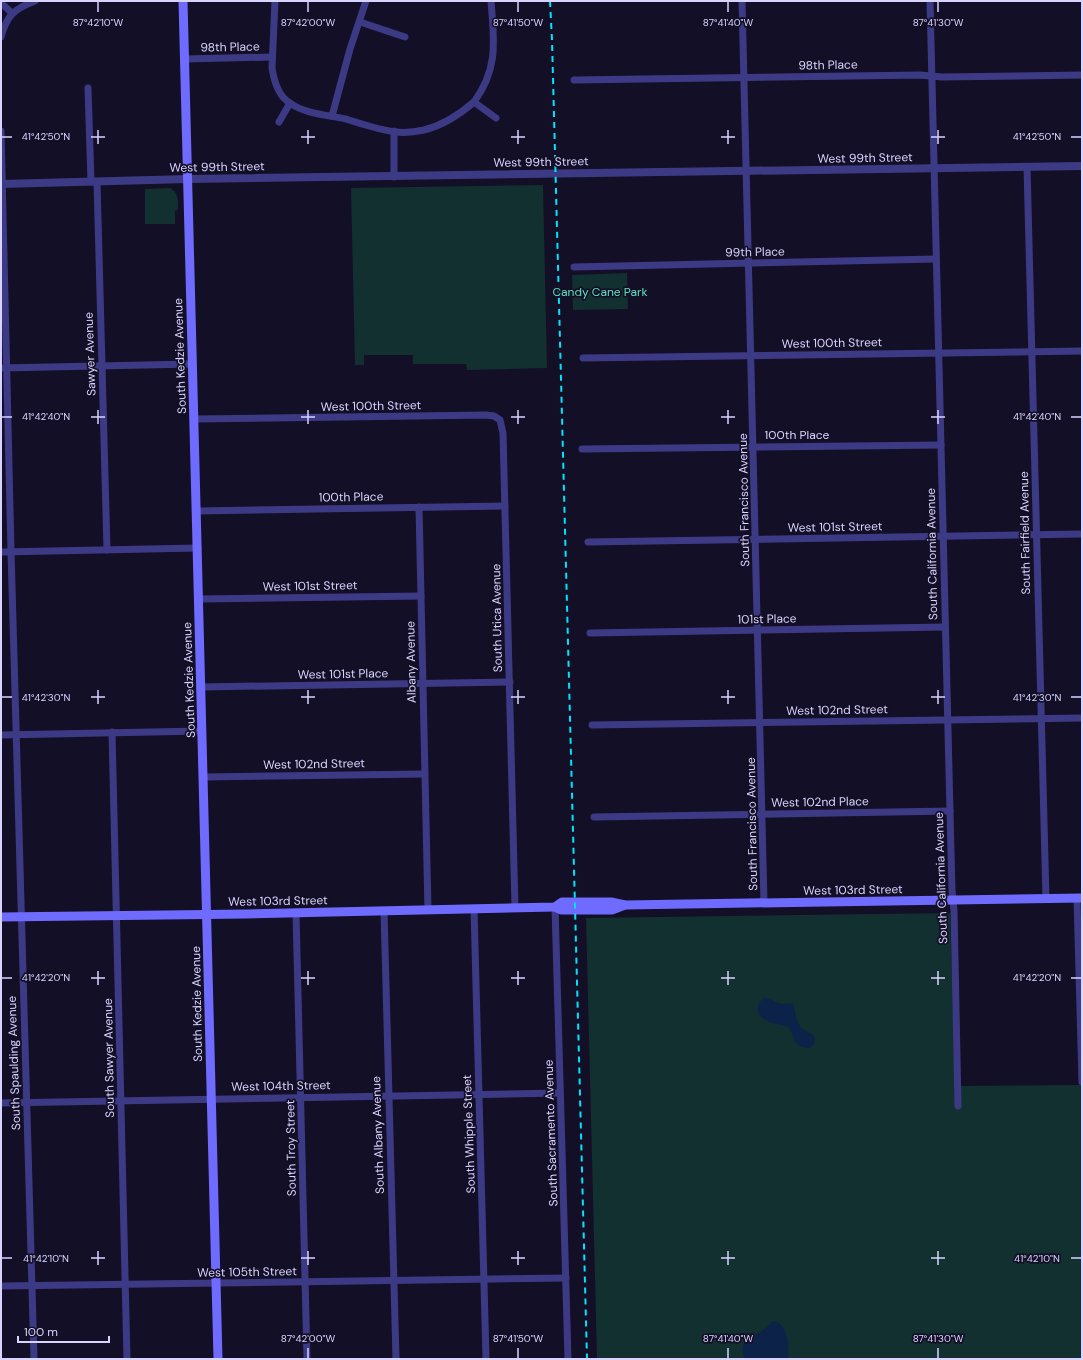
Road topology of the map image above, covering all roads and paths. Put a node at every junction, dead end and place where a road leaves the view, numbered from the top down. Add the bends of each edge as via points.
1 (34, 1) edge
2 (183, 1) edge
3 (275, 1) edge
4 (366, 1) edge
5 (491, 1) edge
6 (742, 1) edge
7 (930, 1) edge
8 (1, 3) edge
9 (12, 13) junction
10 (360, 22) junction
11 (1, 37) edge
12 (405, 37) dead end
13 (272, 58) junction
14 (185, 59) junction
15 (1082, 75) edge
16 (932, 76) junction
17 (744, 77) junction
18 (574, 80) dead end
19 (88, 88) dead end
20 (474, 102) junction
21 (290, 103) junction
22 (332, 116) junction
23 (496, 118) dead end
24 (279, 122) dead end
25 (1, 131) edge
26 (394, 131) junction
27 (1082, 166) edge
28 (1027, 167) junction
29 (934, 168) junction
30 (747, 172) junction
31 (394, 177) junction
32 (188, 179) junction
33 (94, 182) junction
34 (2, 184) edge
35 (936, 259) junction
36 (749, 263) junction
37 (574, 267) dead end
38 (1082, 351) edge
39 (1032, 352) junction
40 (938, 353) junction
41 (751, 355) junction
42 (583, 358) dead end
43 (193, 364) junction
44 (102, 366) junction
45 (4, 368) edge
46 (194, 419) junction
47 (500, 420) joint
48 (941, 445) junction
49 (753, 446) junction
50 (582, 449) dead end
51 (505, 506) junction
52 (419, 507) junction
53 (196, 511) junction
54 (1082, 534) edge
55 (1036, 535) junction
56 (943, 536) junction
57 (756, 539) junction
58 (588, 542) dead end
59 (198, 548) junction
60 (107, 550) junction
61 (1, 552) edge
62 (11, 552) junction
63 (421, 596) junction
64 (199, 599) junction
65 (945, 627) junction
66 (758, 630) junction
67 (590, 633) dead end
68 (510, 682) junction
69 (422, 683) junction
70 (201, 687) junction
71 (1041, 718) junction
72 (1082, 718) edge
73 (947, 720) junction
74 (760, 722) junction
75 (592, 725) dead end
76 (202, 731) junction
77 (112, 732) junction
78 (16, 734) junction
79 (1, 735) edge
80 (424, 774) junction
81 (204, 777) junction
82 (950, 811) junction
83 (762, 814) junction
84 (594, 817) dead end
85 (1079, 898) edge
86 (1046, 899) junction
87 (953, 900) junction
88 (764, 903) junction
89 (555, 907) junction
90 (515, 908) junction
91 (474, 909) junction
92 (428, 910) junction
93 (384, 911) junction
94 (296, 913) junction
95 (207, 914) junction
96 (116, 916) junction
97 (1, 917) edge
98 (21, 917) junction
99 (1082, 1082) edge
100 (560, 1093) junction
101 (479, 1094) junction
102 (388, 1096) junction
103 (300, 1097) junction
104 (212, 1098) junction
105 (120, 1100) junction
106 (26, 1102) junction
107 (1, 1103) edge
108 (958, 1106) dead end
109 (566, 1278) junction
110 (484, 1279) junction
111 (394, 1280) junction
112 (305, 1282) junction
113 (216, 1283) junction
114 (125, 1284) junction
115 (1, 1286) edge
116 (32, 1286) junction
117 (34, 1359) edge
118 (127, 1359) edge
119 (218, 1359) edge
120 (307, 1359) edge
121 (396, 1359) edge
122 (486, 1359) edge
123 (568, 1359) edge

1 - 9 street
2 - 14 main road, South Kedzie Avenue
3 - 13 street
4 - 10 street
5 - 20 street via 494,35 492,66 488,80
6 - 17 street, South Francisco Avenue
7 - 16 street, South California Avenue
8 - 9 street
9 - 11 street
10 - 12 street
10 - 22 street
13 - 14 street, 98th Place
13 - 21 street, 98th Place via 274,79 282,97
14 - 32 main road, South Kedzie Avenue
15 - 16 street, 98th Place
16 - 17 street, 98th Place
16 - 29 street, South California Avenue
17 - 18 street, 98th Place
17 - 30 street, South Francisco Avenue
19 - 33 street, Sawyer Avenue
20 - 23 street
20 - 26 street via 438,126 413,132
21 - 22 street, 98th Place via 309,111
21 - 24 street
22 - 26 street, 98th Place
25 - 34 street, South Spaulding Avenue
26 - 31 street
27 - 28 street, West 99th Street
28 - 29 street, West 99th Street
28 - 39 street, South Fairfield Avenue
29 - 30 street, West 99th Street
29 - 35 street, South California Avenue
30 - 31 street, West 99th Street
30 - 36 street, South Francisco Avenue
31 - 32 street, West 99th Street
32 - 33 street, West 99th Street
32 - 43 main road, South Kedzie Avenue
33 - 34 street, West 99th Street
33 - 44 street, Sawyer Avenue
34 - 45 street, South Spaulding Avenue
35 - 36 street, 99th Place
35 - 40 street, South California Avenue
36 - 37 street, 99th Place
36 - 41 street, South Francisco Avenue
38 - 39 street, West 100th Street
39 - 40 street, West 100th Street
39 - 55 street, South Fairfield Avenue
40 - 41 street, West 100th Street
40 - 48 street, South California Avenue
41 - 42 street, West 100th Street
41 - 49 street, South Francisco Avenue
43 - 44 street
43 - 46 main road, South Kedzie Avenue
44 - 45 street
44 - 60 street, Sawyer Avenue
45 - 62 street, South Spaulding Avenue
46 - 47 street, West 100th Street via 486,415
46 - 53 main road, South Kedzie Avenue
47 - 51 street, South Utica Avenue via 503,433
48 - 49 street, 100th Place
48 - 56 street, South California Avenue
49 - 50 street, 100th Place
49 - 57 street, South Francisco Avenue
51 - 52 street, 100th Place
51 - 68 street, South Utica Avenue
52 - 53 street, 100th Place
52 - 63 street, Albany Avenue
53 - 59 main road, South Kedzie Avenue
54 - 55 street, West 101st Street
55 - 56 street, West 101st Street
55 - 71 street, South Fairfield Avenue
56 - 57 street, West 101st Street
56 - 65 street, South California Avenue
57 - 58 street, West 101st Street
57 - 66 street, South Francisco Avenue
59 - 60 street
59 - 64 main road, South Kedzie Avenue
60 - 62 street
61 - 62 street
62 - 78 street, South Spaulding Avenue
63 - 64 street, West 101st Street
63 - 69 street, Albany Avenue
64 - 70 main road, South Kedzie Avenue
65 - 66 street, 101st Place
65 - 73 street, South California Avenue
66 - 67 street, 101st Place
66 - 74 street, South Francisco Avenue
68 - 69 street, West 101st Place
68 - 90 street, South Utica Avenue
69 - 70 street, West 101st Place
69 - 80 street, Albany Avenue
70 - 76 main road, South Kedzie Avenue
71 - 72 street, West 102nd Street
71 - 73 street, West 102nd Street
71 - 86 street, South Fairfield Avenue
73 - 74 street, West 102nd Street
73 - 82 street, South California Avenue
74 - 75 street, West 102nd Street
74 - 83 street, South Francisco Avenue
76 - 77 street
76 - 81 main road, South Kedzie Avenue
77 - 78 street
77 - 96 street, South Sawyer Avenue
78 - 79 street
78 - 98 street, South Spaulding Avenue
80 - 81 street, West 102nd Street
80 - 92 street, Albany Avenue
81 - 95 main road, South Kedzie Avenue
82 - 83 street, West 102nd Place
82 - 87 street, South California Avenue
83 - 84 street, West 102nd Place
83 - 88 street, South Francisco Avenue
85 - 86 main road, West 103rd Street
85 - 99 street
86 - 87 main road, West 103rd Street
87 - 88 main road, West 103rd Street
87 - 108 street, South California Avenue
88 - 89 main road, West 103rd Street via 625,905 611,902 562,902
89 - 90 main road, West 103rd Street
89 - 100 street, South Sacramento Avenue
90 - 91 main road, West 103rd Street
91 - 92 main road, West 103rd Street
91 - 101 street, South Whipple Street
92 - 93 main road, West 103rd Street
93 - 94 main road, West 103rd Street
93 - 102 street, South Albany Avenue
94 - 95 main road, West 103rd Street
94 - 103 street, South Troy Street
95 - 96 main road, West 103rd Street
95 - 104 main road, South Kedzie Avenue
96 - 98 main road, West 103rd Street
96 - 105 street, South Sawyer Avenue
97 - 98 main road, West 103rd Street
98 - 106 street, South Spaulding Avenue
100 - 101 street, West 104th Street
100 - 109 street, South Sacramento Avenue
101 - 102 street, West 104th Street
101 - 110 street, South Whipple Street
102 - 103 street, West 104th Street
102 - 111 street, South Albany Avenue
103 - 104 street, West 104th Street
103 - 112 street, South Troy Street
104 - 105 street, West 104th Street
104 - 113 main road, South Kedzie Avenue
105 - 106 street, West 104th Street
105 - 114 street, South Sawyer Avenue
106 - 107 street, West 104th Street
106 - 116 street, South Spaulding Avenue
109 - 110 street, West 105th Street
109 - 123 street, South Sacramento Avenue
110 - 111 street, West 105th Street
110 - 122 street, South Whipple Street
111 - 112 street, West 105th Street
111 - 121 street, South Albany Avenue
112 - 113 street, West 105th Street
112 - 120 street, South Troy Street
113 - 114 street, West 105th Street
113 - 119 main road, South Kedzie Avenue
114 - 116 street, West 105th Street
114 - 118 street, South Sawyer Avenue
115 - 116 street, West 105th Street
116 - 117 street, South Spaulding Avenue

